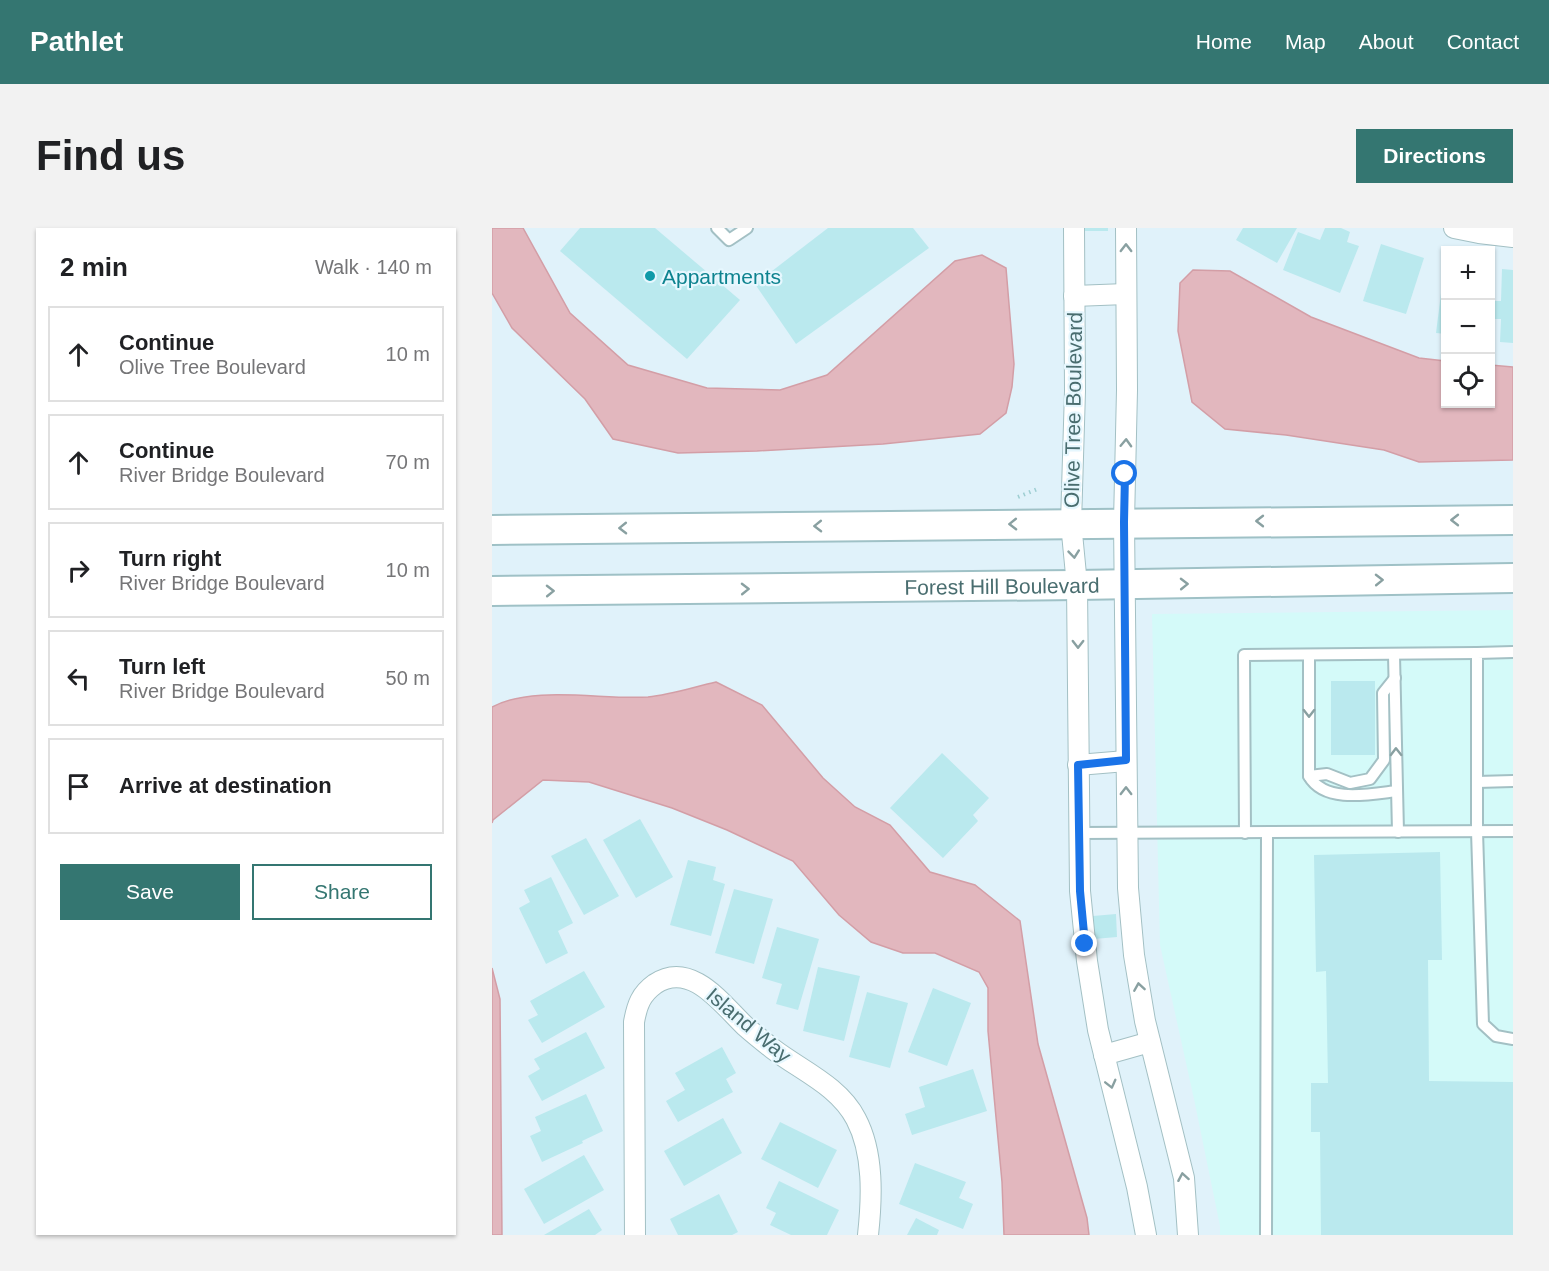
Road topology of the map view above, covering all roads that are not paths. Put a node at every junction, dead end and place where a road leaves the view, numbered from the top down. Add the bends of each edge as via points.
1 (717, 228) edge
2 (747, 228) edge
3 (1074, 228) edge
4 (1126, 228) edge
5 (1454, 228) edge
6 (1513, 237) edge
7 (1126, 294) junction
8 (1074, 296) junction
9 (1513, 520) edge
10 (1124, 522) junction
11 (1071, 523) junction
12 (492, 530) edge
13 (1513, 578) edge
14 (1077, 585) junction
15 (1125, 585) junction
16 (492, 591) edge
17 (1513, 652) edge
18 (1477, 653) junction
19 (1309, 655) junction
20 (1394, 655) junction
21 (1395, 678) junction
22 (1126, 760) junction
23 (1078, 765) junction
24 (1309, 776) junction
25 (1513, 781) edge
26 (1477, 782) junction
27 (1397, 791) junction
28 (1477, 831) junction
29 (1513, 831) edge
30 (1398, 832) junction
31 (1079, 833) junction
32 (1127, 833) junction
33 (1245, 833) junction
34 (1267, 833) junction
35 (1513, 1039) edge
36 (1150, 1042) junction
37 (1104, 1055) junction
38 (635, 1235) edge
39 (868, 1235) edge
40 (1146, 1235) edge
41 (1188, 1235) edge
42 (1266, 1235) edge

1 - 2 lane via 729,240
3 - 8 street, Olive Tree Boulevard
7 -> 4 street
5 - 6 street
7 - 8 street, Olive Tree Boulevard
10 -> 7 street
8 - 11 street, Olive Tree Boulevard
9 -> 10 main road
10 - 11 main road
10 - 15 street
11 -> 12 main road
11 -> 14 street, Olive Tree Boulevard
15 -> 13 main road, Forest Hill Boulevard
14 - 15 main road, Forest Hill Boulevard
16 -> 14 main road, Forest Hill Boulevard
14 -> 23 street, Olive Tree Boulevard
15 - 22 street
17 - 18 lane
18 - 20 lane
18 - 26 lane
19 - 20 lane
19 -> 24 lane
19 - 33 lane via 1244,655
20 - 21 lane
21 - 24 lane via 1383,693 1384,760 1370,779 1350,783 1327,774
27 -> 21 lane
22 - 23 street
32 -> 22 street
23 - 31 street, Olive Tree Boulevard
24 - 27 lane via 1319,787 1336,793
25 - 26 lane
26 - 28 lane
27 - 30 lane
28 - 29 lane
28 - 30 lane
28 - 35 lane via 1483,1024 1496,1036
30 - 34 lane
31 - 32 lane
31 - 37 street, Olive Tree Boulevard via 1087,961
32 - 33 lane
36 -> 32 street via 1134,955
33 - 34 lane
34 - 42 lane
36 - 37 street
41 -> 36 street via 1184,1178
37 -> 40 street, Olive Tree Boulevard
38 - 39 street, Island Way via 633,1022 646,991 660,981 677,977 694,980 708,989 774,1050 831,1089 856,1117 867,1150

